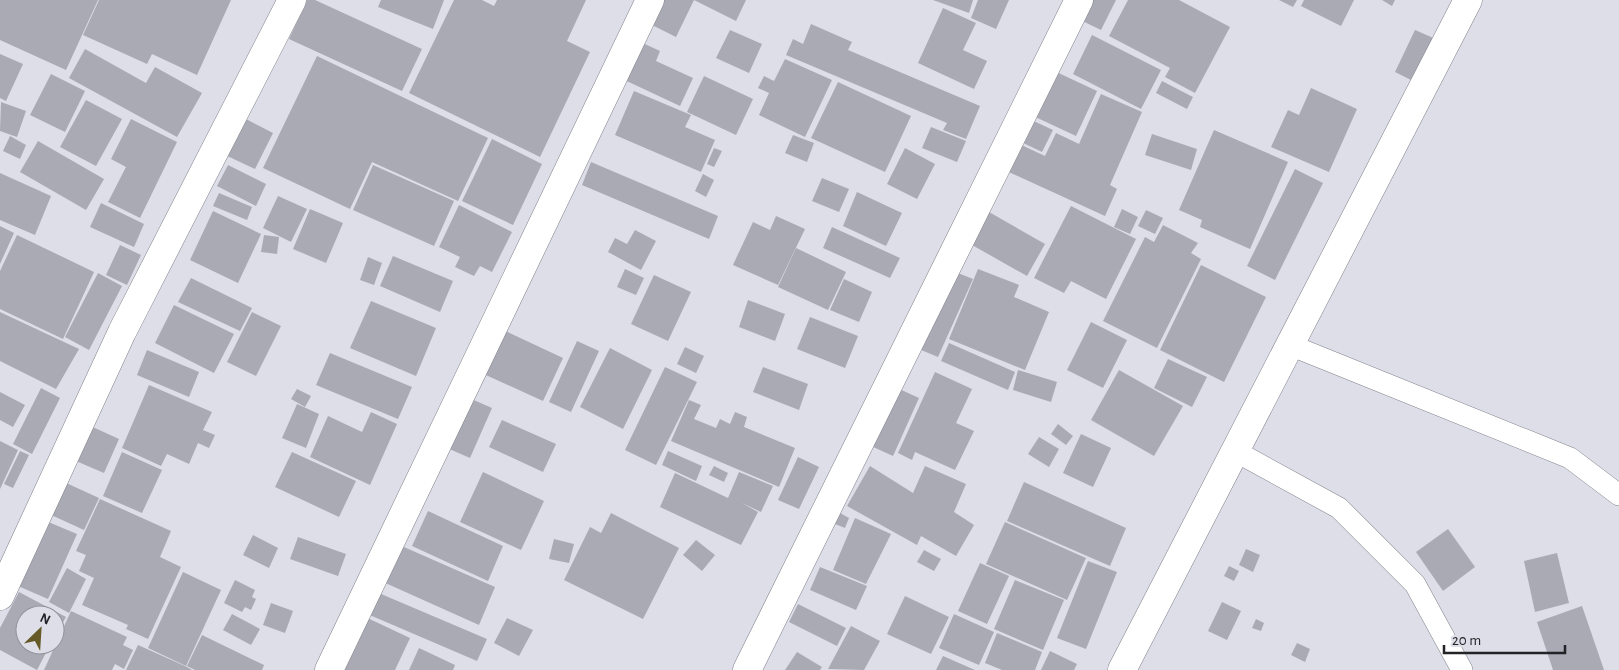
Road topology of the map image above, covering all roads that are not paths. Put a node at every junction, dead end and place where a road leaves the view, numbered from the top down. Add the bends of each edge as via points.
1 (292, 0) edge
2 (650, 0) edge
3 (1079, 0) edge
4 (1468, 0) edge
5 (1290, 345) junction
6 (1236, 451) junction
7 (1619, 495) edge
8 (0, 596) edge
9 (329, 670) edge
10 (747, 670) edge
11 (1122, 670) edge
12 (1462, 670) edge

1 - 8 street via 122,332
2 - 9 street
3 - 10 street
4 - 5 street
5 - 6 street
5 - 7 lane via 1570,458
6 - 11 street
6 - 12 lane via 1338,508 1415,584

